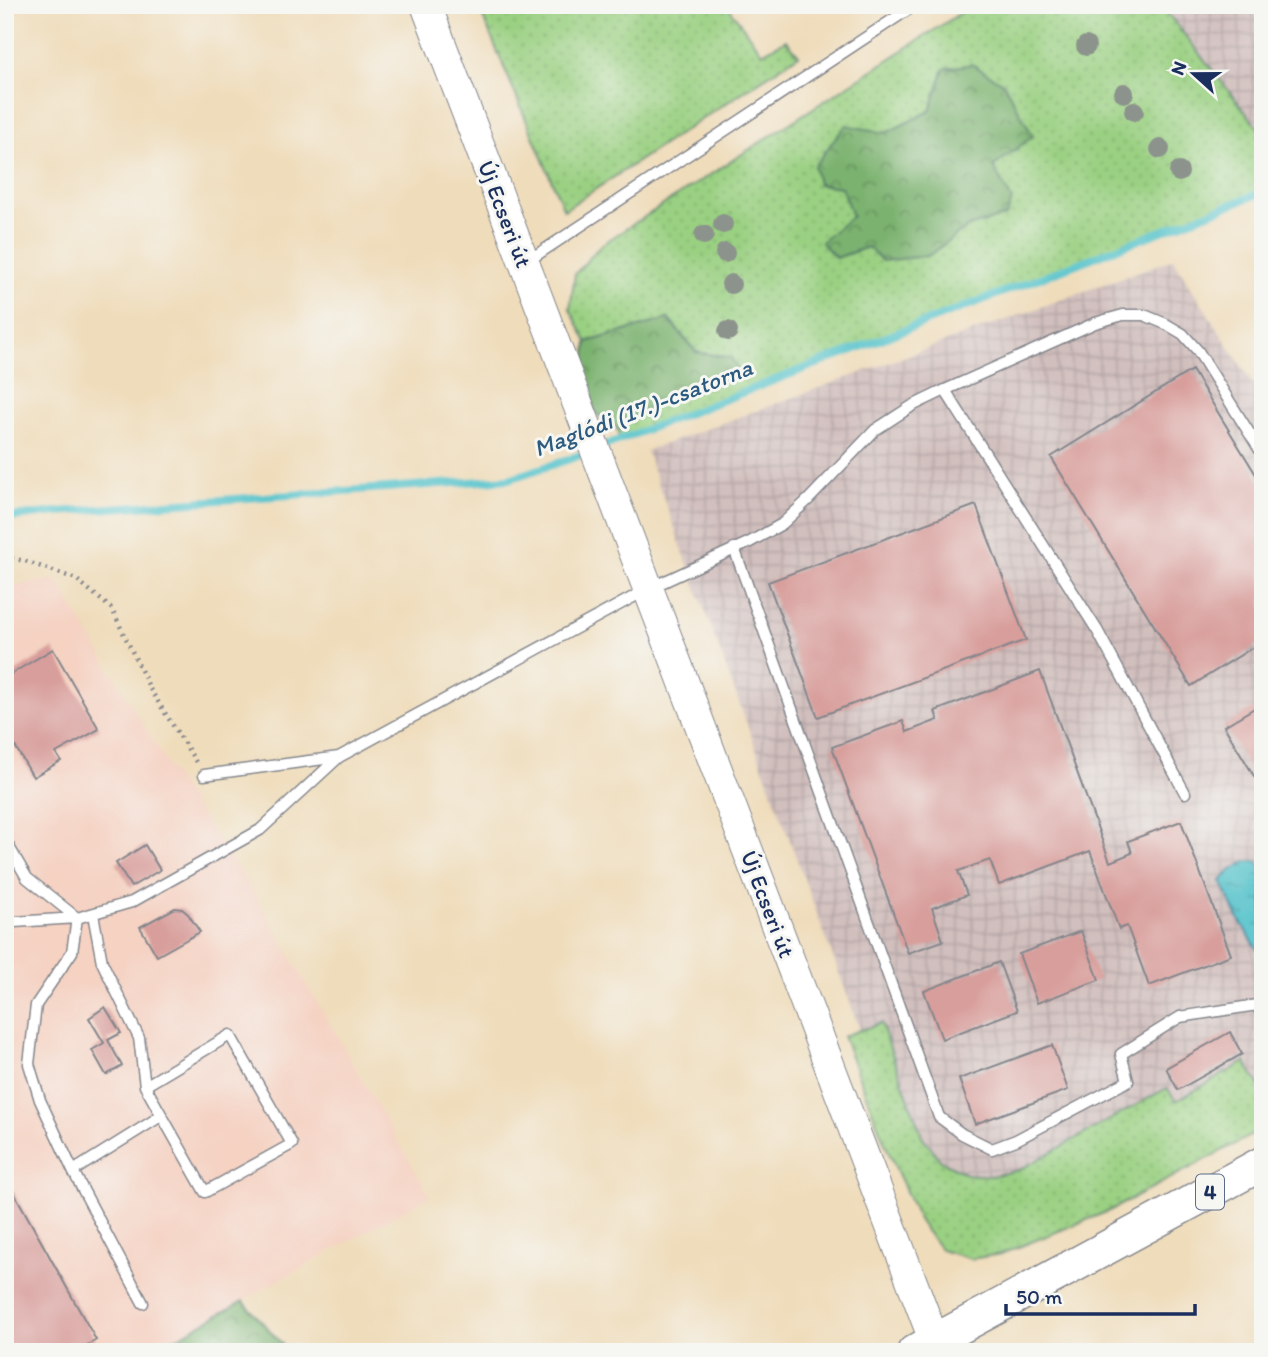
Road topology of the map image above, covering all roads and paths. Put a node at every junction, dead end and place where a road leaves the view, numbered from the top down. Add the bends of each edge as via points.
1 (426, 5) edge
2 (915, 5) edge
3 (524, 263) junction
4 (946, 390) junction
5 (1263, 455) edge
6 (734, 548) junction
7 (5, 557) edge
8 (648, 589) junction
9 (338, 757) junction
10 (204, 775) joint
11 (1185, 793) dead end
12 (5, 840) edge
13 (93, 914) junction
14 (77, 918) junction
15 (5, 927) edge
16 (1260, 1003) edge
17 (1263, 1017) edge
18 (145, 1086) junction
19 (161, 1116) junction
20 (1263, 1163) edge
21 (72, 1171) junction
22 (143, 1303) dead end
23 (924, 1346) edge

1 - 3 main road, Új Ecseri út
2 - 3 lane
3 - 8 main road, Új Ecseri út
4 - 5 lane via 1096,323 1144,315 1183,334 1198,351
4 - 6 lane via 875,430 782,524
4 - 11 lane via 1097,630
6 - 8 lane
6 - 16 lane via 939,1117 992,1149 1128,1081 1121,1054 1180,1017
7 - 10 path via 76,579 112,609 150,689
8 - 9 lane
8 - 23 main road, Új Ecseri út
9 - 10 lane
9 - 13 lane via 260,830 132,902
12 - 14 lane via 27,878
13 - 14 lane
13 - 18 lane via 102,962 139,1038
14 - 15 lane via 14,922
14 - 21 lane via 72,952 36,1006 29,1064 40,1101
16 - 17 lane
18 - 19 lane
18 - 19 lane via 230,1035 292,1144 205,1192
19 - 21 lane
20 - 23 main road, 4
21 - 22 lane

